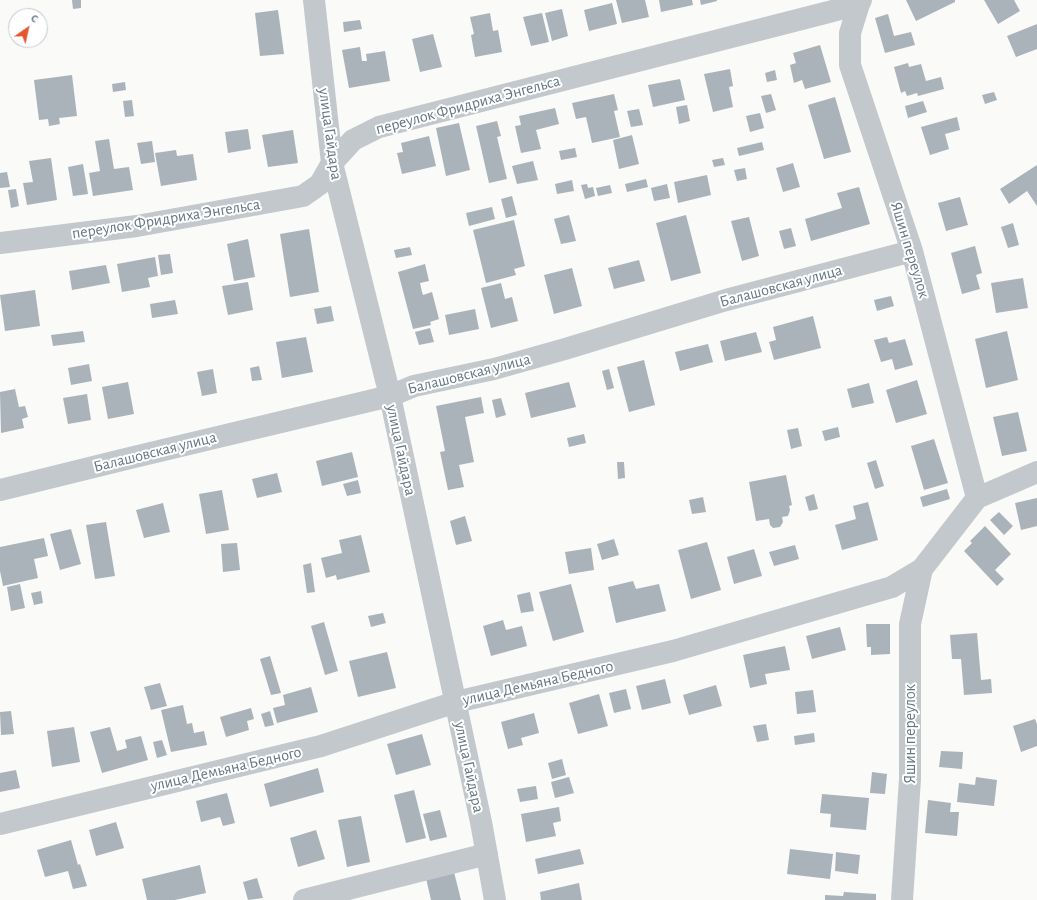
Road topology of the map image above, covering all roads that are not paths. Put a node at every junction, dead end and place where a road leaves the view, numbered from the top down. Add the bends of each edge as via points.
1 (314, 0) edge
2 (860, 2) edge
3 (332, 163) junction
4 (0, 244) edge
5 (912, 251) junction
6 (390, 396) junction
7 (1037, 472) edge
8 (0, 490) edge
9 (977, 498) junction
10 (922, 569) junction
11 (456, 702) junction
12 (0, 824) edge
13 (487, 854) junction
14 (304, 900) edge
15 (495, 900) edge
16 (902, 900) edge

1 - 3 street, улица Гайдара
2 - 3 street, переулок Фридриха Энгельса via 379,127 353,140
2 - 5 street, Яшин переулок via 850,33 850,65
3 - 4 street, переулок Фридриха Энгельса via 320,184 303,196 136,226
3 - 6 street, улица Гайдара
5 - 6 street, Балашовская улица via 726,300 494,369 414,386
5 - 9 street, Яшин переулок
6 - 8 street, Балашовская улица
6 - 11 street, улица Гайдара
7 - 9 street, улица Демьяна Бедного
9 - 10 street, улица Демьяна Бедного
10 - 11 street, улица Демьяна Бедного via 892,587 673,651
10 - 16 street, Яшин переулок via 910,624 910,779
11 - 12 street, улица Демьяна Бедного via 321,746
11 - 13 street, улица Гайдара
13 - 14 street
13 - 15 street, улица Гайдара

